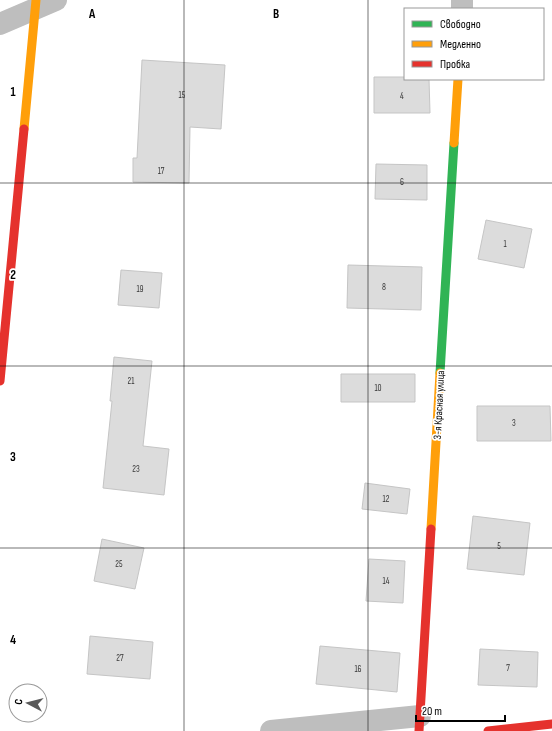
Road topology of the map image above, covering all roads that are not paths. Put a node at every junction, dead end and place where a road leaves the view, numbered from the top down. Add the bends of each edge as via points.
1 (56, 0) edge
2 (36, 5) edge
3 (0, 24) edge
4 (458, 80) edge
5 (0, 381) edge
6 (420, 723) edge
7 (552, 724) edge
8 (271, 731) edge
9 (488, 731) edge

1 - 2 street
2 - 3 street
2 - 5 street
4 - 6 street, 3-я Красная улица
6 - 8 street
7 - 9 street

